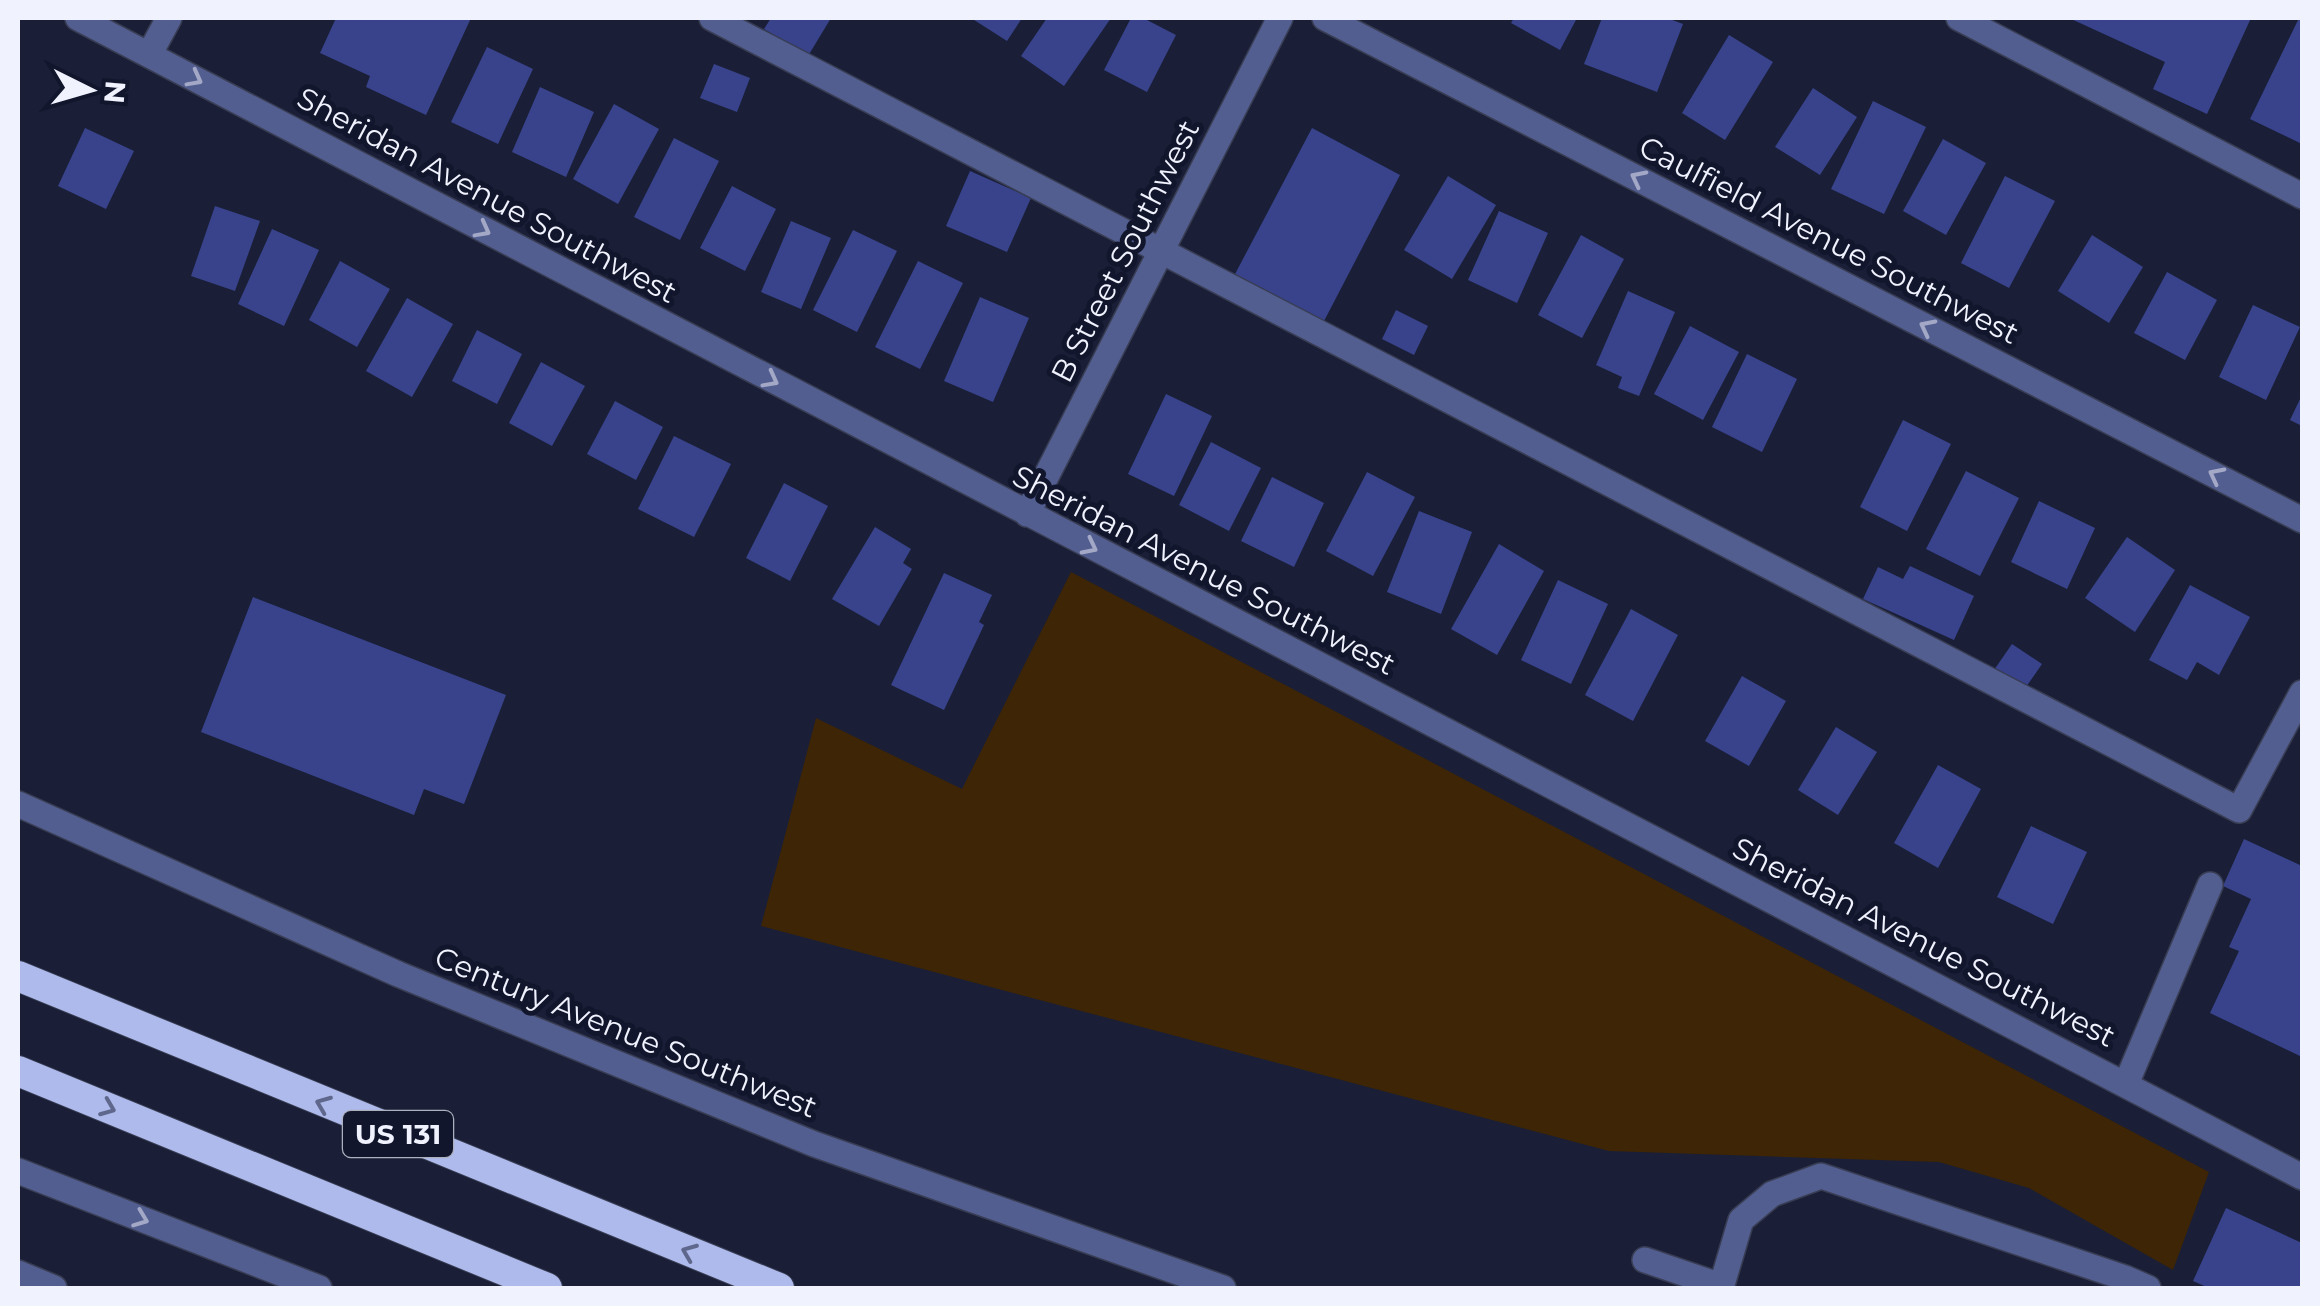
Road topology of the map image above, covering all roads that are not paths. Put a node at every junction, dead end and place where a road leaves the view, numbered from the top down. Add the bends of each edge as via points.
1 (78, 18) edge
2 (168, 18) edge
3 (712, 18) edge
4 (1280, 18) edge
5 (1325, 18) edge
6 (1959, 18) edge
7 (149, 54) junction
8 (2302, 196) edge
9 (1162, 251) junction
10 (1027, 514) junction
11 (2302, 520) edge
12 (2302, 692) edge
13 (18, 804) edge
14 (2210, 885) dead end
15 (18, 976) edge
16 (18, 1071) edge
17 (2126, 1084) junction
18 (18, 1171) edge
19 (2302, 1177) edge
20 (1645, 1260) dead end
21 (18, 1274) edge
22 (1721, 1287) edge
23 (54, 1288) edge
24 (319, 1288) edge
25 (546, 1288) edge
26 (779, 1288) edge
27 (1223, 1288) edge
28 (2148, 1288) edge

1 - 7 street, Sheridan Avenue Southwest
2 - 7 street
3 - 9 street
4 - 9 street, B Street Southwest
11 -> 5 street, Caulfield Avenue Southwest
6 - 8 street
7 -> 10 street, Sheridan Avenue Southwest
9 - 10 street, B Street Southwest
9 - 12 street via 2239,810
10 -> 17 street, Sheridan Avenue Southwest
13 - 27 street, Century Avenue Southwest via 398,974 814,1144
14 - 17 street
26 -> 15 highway, US 131
16 -> 25 highway, US 131
17 - 19 street, Sheridan Avenue Southwest
18 -> 24 street
20 - 22 street
21 - 23 street
22 - 28 street via 1741,1220 1772,1194 1821,1176

